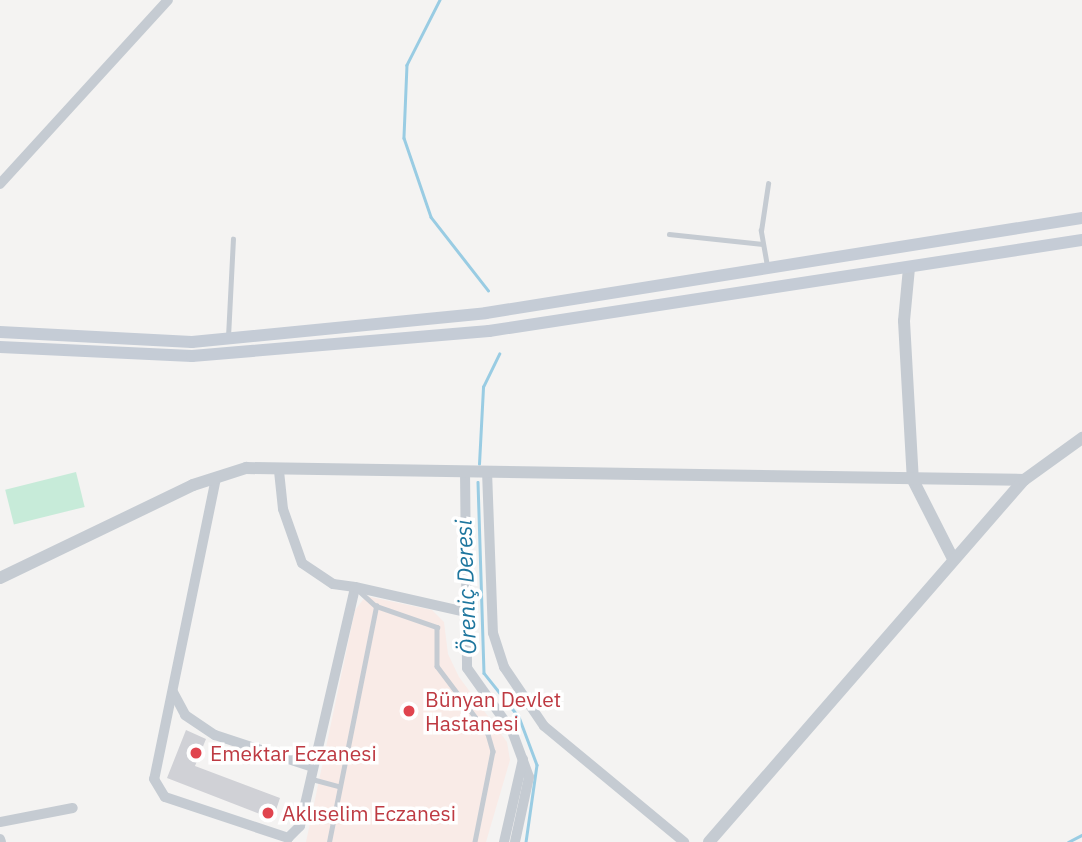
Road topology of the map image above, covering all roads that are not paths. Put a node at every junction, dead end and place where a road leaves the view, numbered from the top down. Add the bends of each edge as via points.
1 (168, 0) edge
2 (0, 184) edge
3 (768, 184) dead end
4 (1082, 218) edge
5 (669, 234) dead end
6 (233, 239) dead end
7 (1082, 240) edge
8 (762, 244) junction
9 (909, 268) junction
10 (768, 269) junction
11 (0, 332) edge
12 (228, 338) junction
13 (0, 347) edge
14 (1082, 438) edge
15 (465, 471) junction
16 (487, 471) junction
17 (279, 472) junction
18 (216, 478) junction
19 (914, 480) junction
20 (1024, 480) junction
21 (953, 559) junction
22 (0, 578) edge
23 (355, 587) junction
24 (376, 606) junction
25 (466, 612) junction
26 (173, 691) junction
27 (523, 760) junction
28 (313, 767) junction
29 (310, 779) junction
30 (338, 786) junction
31 (304, 807) junction
32 (72, 808) dead end
33 (332, 814) junction
34 (0, 822) edge
35 (329, 842) edge
36 (475, 842) edge
37 (504, 842) edge
38 (515, 842) edge
39 (684, 842) edge
40 (709, 842) edge

1 - 2 street
3 - 8 lane
4 - 10 main road
5 - 8 lane
6 - 12 lane
7 - 9 main road
8 - 10 lane
9 - 13 main road via 489,331 192,356
9 - 19 street via 904,321
10 - 12 main road via 485,313
11 - 12 main road
14 - 20 street
15 - 16 street
15 - 17 street
15 - 25 street
16 - 19 street
16 - 39 street via 493,633 504,667 544,726
17 - 18 street via 246,468
17 - 23 street via 283,509 302,563 333,584
18 - 22 street
18 - 26 street
19 - 20 street
19 - 21 street
20 - 21 street
21 - 40 street
23 - 24 lane
23 - 25 street
23 - 28 street
24 - 30 lane
24 - 36 lane via 437,627 437,666 488,734 493,751
25 - 27 street via 467,667 508,722
26 - 28 street via 184,715 215,734
26 - 31 street via 154,779 164,797 276,838 295,834
27 - 37 street
27 - 38 street via 529,777
28 - 29 street
29 - 30 lane
29 - 31 street
30 - 33 lane
31 - 33 lane
32 - 34 street
33 - 35 lane

